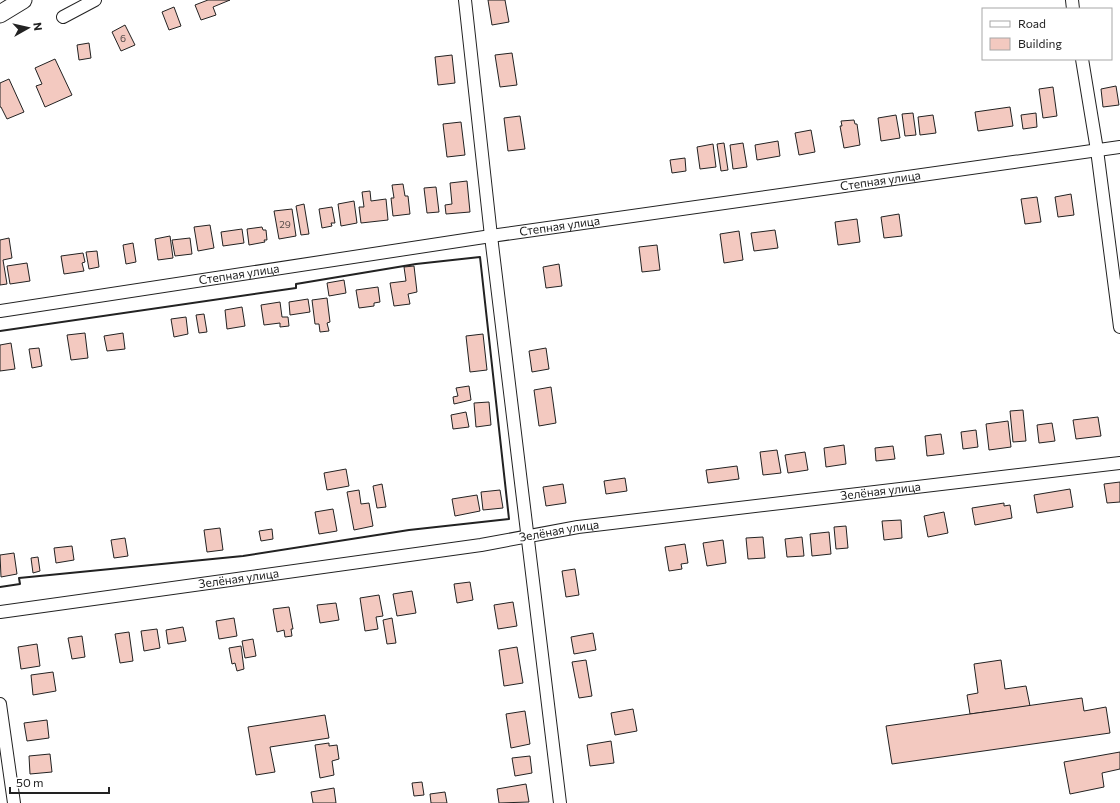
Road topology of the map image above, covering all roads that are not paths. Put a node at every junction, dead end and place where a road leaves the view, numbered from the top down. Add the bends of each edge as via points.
1 (23, 0) edge
2 (95, 0) edge
3 (465, 0) edge
4 (0, 14) edge
5 (63, 17) dead end
6 (1082, 60) edge
7 (1120, 147) edge
8 (1098, 150) junction
9 (491, 236) junction
10 (0, 311) edge
11 (1120, 327) edge
12 (1120, 463) edge
13 (527, 536) junction
14 (0, 612) edge
15 (0, 704) edge
16 (14, 803) edge
17 (560, 803) edge

1 - 4 main road
2 - 5 street
3 - 9 street
6 - 8 street
7 - 8 street, Степная улица
8 - 9 street, Степная улица
8 - 11 street
9 - 10 street, Степная улица
9 - 13 street
12 - 13 street, Зелёная улица via 586,526
13 - 14 street, Зелёная улица via 481,545
13 - 17 street
15 - 16 street

